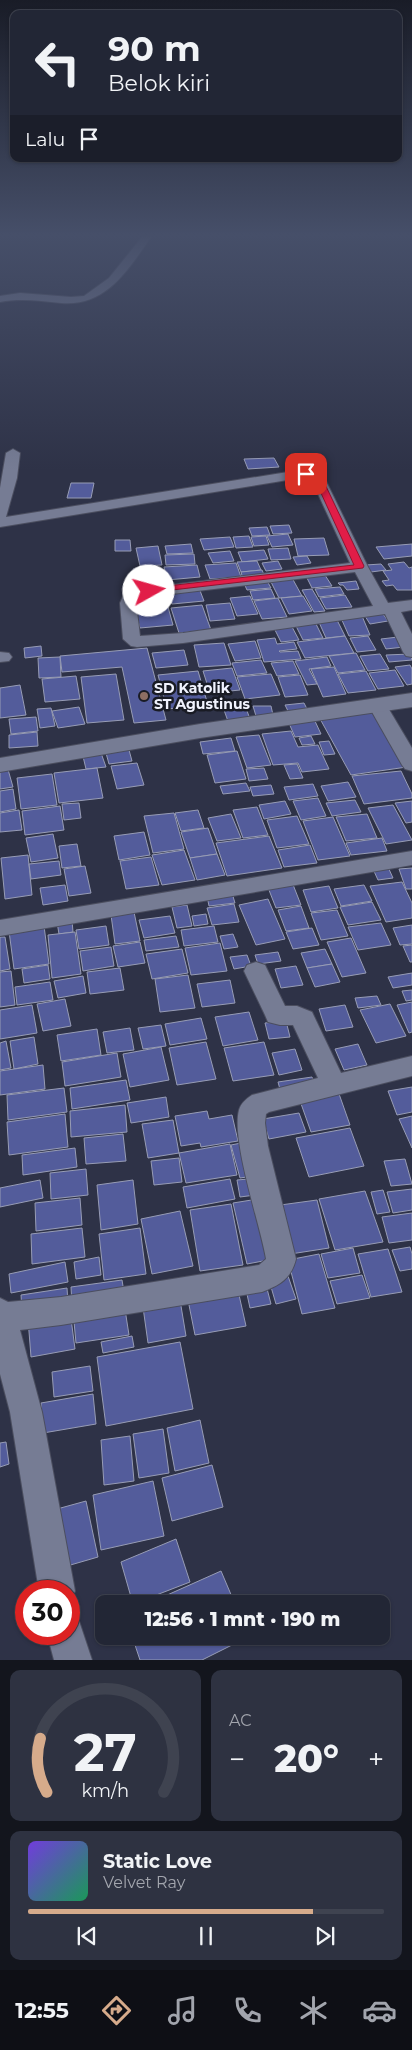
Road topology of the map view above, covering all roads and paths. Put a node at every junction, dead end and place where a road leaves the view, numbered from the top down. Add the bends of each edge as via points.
1 (13, 453) dead end
2 (0, 514) edge
3 (0, 522) edge
4 (360, 566) junction
5 (412, 604) edge
6 (387, 608) junction
7 (412, 652) edge
8 (412, 700) edge
9 (377, 705) junction
10 (0, 765) edge
11 (412, 765) edge
12 (412, 858) edge
13 (0, 928) edge
14 (256, 971) dead end
15 (412, 1066) edge
16 (334, 1085) junction
17 (0, 1315) edge
18 (55, 1580) edge
19 (69, 1645) edge
20 (73, 1660) edge

1 - 2 street
3 - 4 street via 306,474 318,478
4 - 6 street
4 - 6 street via 144,592 128,602 132,639 137,642 183,638
5 - 6 street
6 - 7 street
8 - 9 street
9 - 10 street
9 - 11 street
12 - 13 street
14 - 16 street via 277,1015 296,1014 303,1019
15 - 16 street
16 - 17 street via 261,1103 252,1109 254,1146 281,1259 280,1267 274,1273 262,1278 61,1311
17 - 18 street via 26,1412
19 - 20 street

